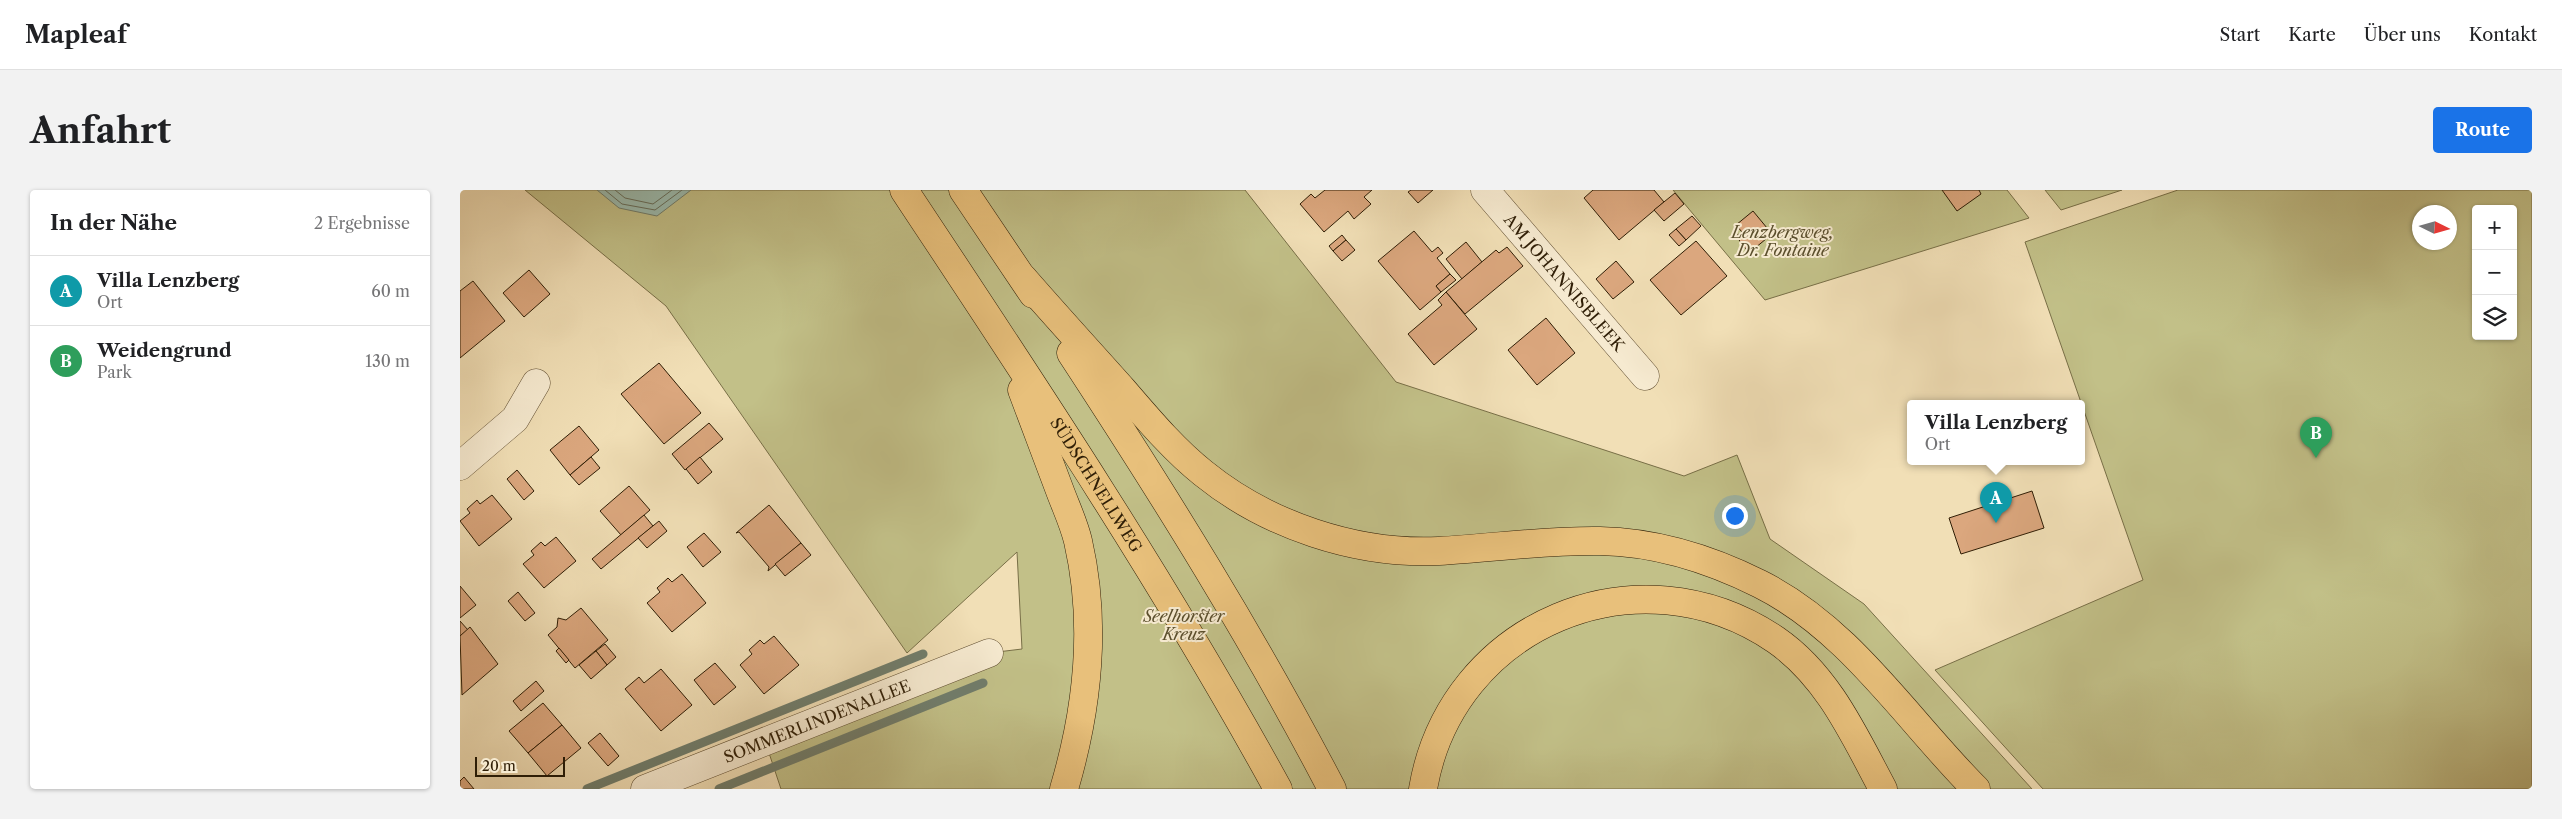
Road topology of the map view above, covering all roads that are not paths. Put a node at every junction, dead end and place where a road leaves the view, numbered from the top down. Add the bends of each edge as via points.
1 (904, 190) edge
2 (964, 190) edge
3 (1485, 190) edge
4 (1023, 278) junction
5 (1004, 340) junction
6 (1644, 376) dead end
7 (536, 383) dead end
8 (460, 466) edge
9 (989, 653) dead end
10 (645, 789) edge
11 (1064, 789) edge
12 (1278, 789) edge
13 (1332, 789) edge
14 (1423, 789) edge
15 (1883, 789) edge
16 (1976, 789) edge

1 - 5 highway, SÜDSCHNELLWEG
2 - 4 highway
3 - 6 street, AM JOHANNISBLEEK
4 - 13 highway via 1141,460 1286,701
4 - 16 highway via 1173,447 1204,474 1275,517 1345,541 1394,550 1436,551 1601,541 1643,545 1684,554 1724,568 1763,585 1831,634
5 - 11 highway via 1078,539 1086,588 1090,642 1086,693 1077,746
5 - 12 highway, SÜDSCHNELLWEG via 1093,479 1244,727
7 - 8 street via 515,419
9 - 10 street, SOMMERLINDENALLEE
14 - 15 highway via 1426,768 1438,734 1456,702 1478,673 1505,648 1568,612 1640,599 1712,608 1746,622 1777,641 1805,664 1829,692

